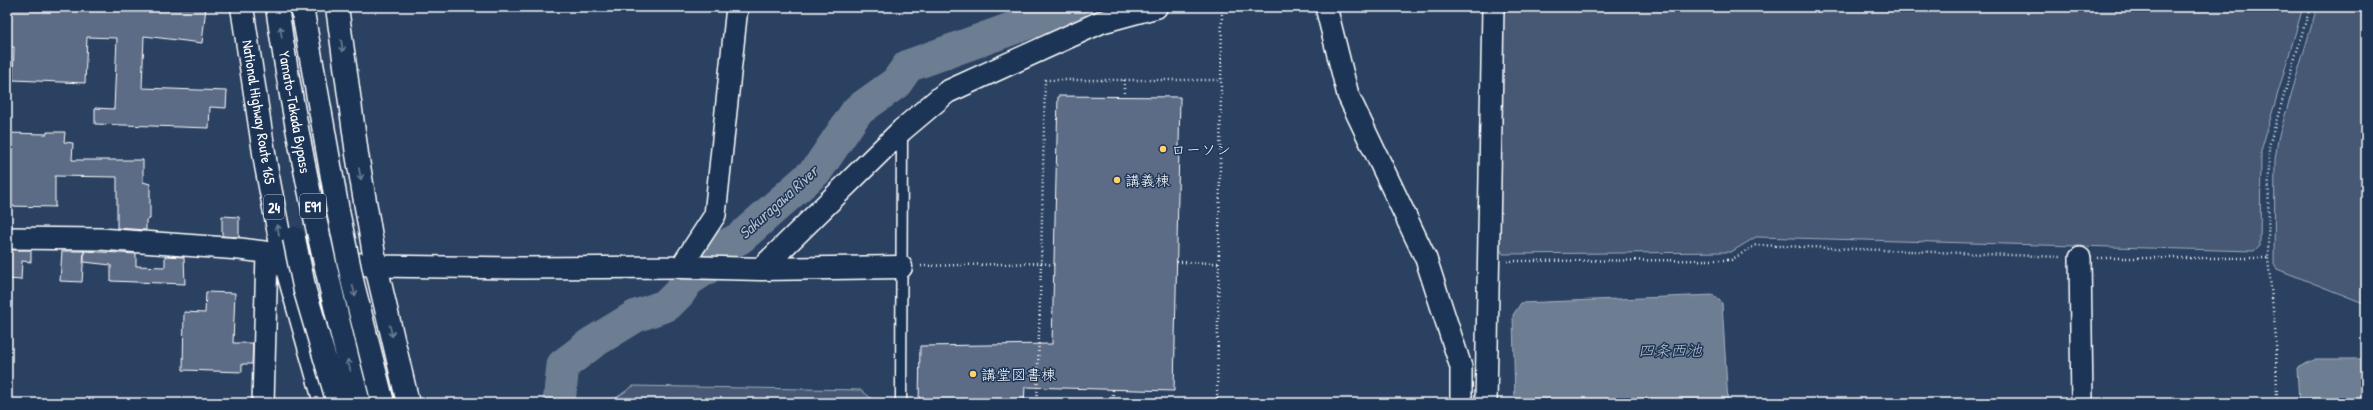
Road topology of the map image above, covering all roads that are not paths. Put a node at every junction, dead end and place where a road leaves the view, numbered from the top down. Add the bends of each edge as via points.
1 (242, 7) edge
2 (257, 7) edge
3 (277, 7) edge
4 (302, 7) edge
5 (317, 7) edge
6 (337, 7) edge
7 (737, 7) edge
8 (1156, 7) edge
9 (1326, 7) edge
10 (1493, 7) edge
11 (902, 130) junction
12 (338, 211) junction
13 (7, 238) edge
14 (275, 254) junction
15 (2080, 258) road end
16 (376, 266) junction
17 (681, 266) junction
18 (901, 267) junction
19 (761, 269) junction
20 (263, 403) edge
21 (325, 403) edge
22 (338, 403) edge
23 (359, 403) edge
24 (383, 403) edge
25 (408, 403) edge
26 (901, 403) edge
27 (1462, 403) edge
28 (1486, 403) edge
29 (2082, 403) edge

14 -> 1 main road, National Highway Route 165 / 24 via 266,166
2 - 22 main road, bridge via 284,186 305,291
23 -> 3 main road, Yamato-Takada Bypass / E91, bridge via 306,178
4 - 12 main road, Yamato-Takada Bypass / E91
5 - 12 main road
6 -> 16 main road via 357,154
7 - 17 street via 716,215
8 - 11 main road via 1101,22 946,92
9 - 27 street via 1348,95 1426,259 1461,367
10 - 28 street
11 - 18 lane
11 - 19 main road
12 -> 24 main road, Yamato-Takada Bypass / E91, bridge via 353,284
13 - 14 street via 100,240 240,249
14 - 16 street
14 - 20 street
14 - 21 main road, National Highway Route 165 / 24
15 - 29 street
16 - 17 street
16 -> 25 main road
17 - 19 main road
18 - 19 main road
18 - 26 lane

